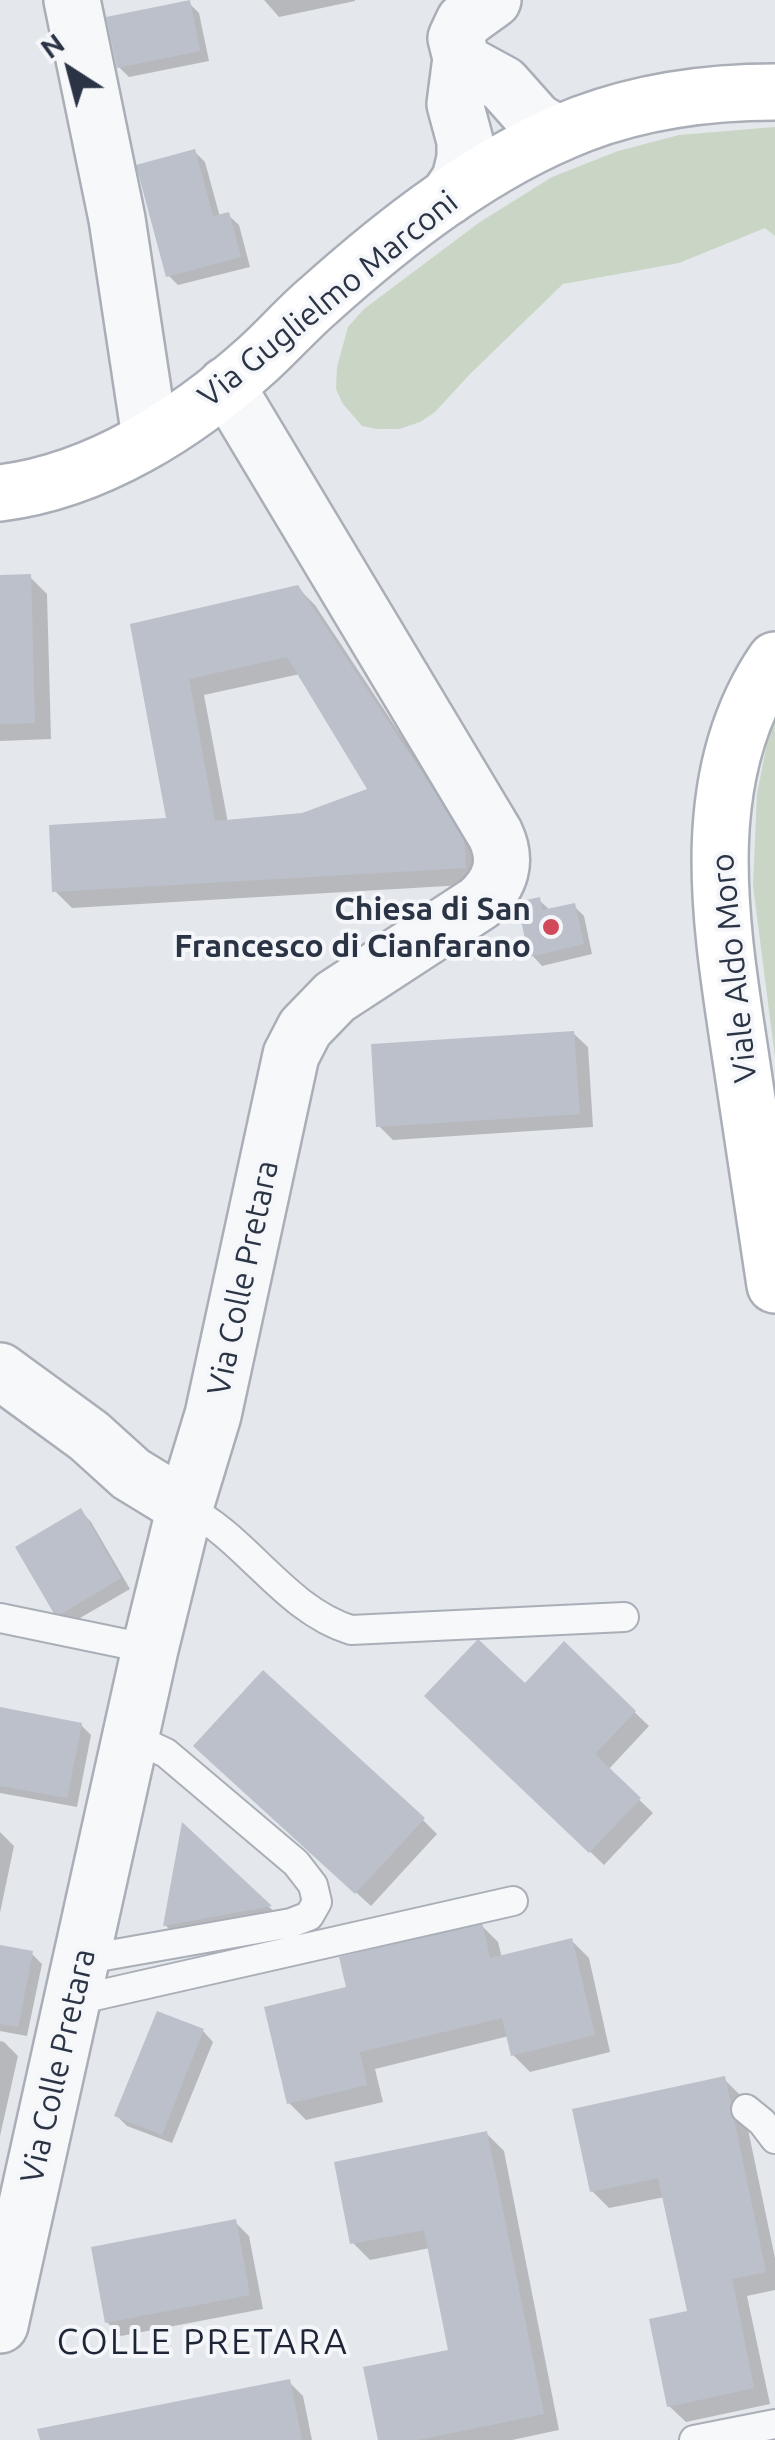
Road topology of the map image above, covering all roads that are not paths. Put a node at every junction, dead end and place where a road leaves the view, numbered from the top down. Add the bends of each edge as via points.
1 (72, 0) edge
2 (492, 0) edge
3 (461, 58) junction
4 (775, 92) edge
5 (515, 99) junction
6 (462, 131) junction
7 (558, 134) junction
8 (507, 160) junction
9 (448, 197) junction
10 (226, 385) junction
11 (150, 437) junction
12 (0, 493) edge
13 (775, 660) edge
14 (775, 1285) edge
15 (0, 1371) edge
16 (185, 1506) junction
17 (624, 1617) dead end
18 (0, 1618) edge
19 (150, 1649) junction
20 (130, 1740) junction
21 (512, 1902) dead end
22 (77, 1980) junction
23 (746, 2109) dead end
24 (775, 2140) edge
25 (0, 2326) edge
26 (775, 2424) edge
27 (694, 2440) edge

1 - 11 street via 117,219
2 - 3 street via 460,26
3 - 5 street via 497,79
3 - 6 street via 455,104
4 - 7 main road, Via Guglielmo Marconi via 690,97
5 - 7 street
5 - 8 street via 520,128
6 - 8 street via 484,152
6 - 9 street via 465,165
7 - 8 main road, Via Guglielmo Marconi
8 - 9 main road, Via Guglielmo Marconi
9 - 10 main road, Via Guglielmo Marconi via 316,302
10 - 11 main road, Via Guglielmo Marconi
10 - 16 street, Via Colle Pretara via 496,834 503,856 489,894 335,997 305,1028 291,1055 213,1416
11 - 12 main road, Via Guglielmo Marconi via 92,470
13 - 14 main road, Viale Aldo Moro via 729,765 719,875
15 - 16 street via 131,1474
16 - 17 lane via 208,1518 306,1608 351,1630
16 - 19 street, Via Colle Pretara
18 - 19 lane
19 - 20 street, Via Colle Pretara
20 - 22 street, Via Colle Pretara
20 - 22 lane via 166,1753 296,1863 317,1902 309,1916 292,1924
21 - 22 lane
22 - 25 street, Via Colle Pretara
23 - 24 lane
26 - 27 lane

